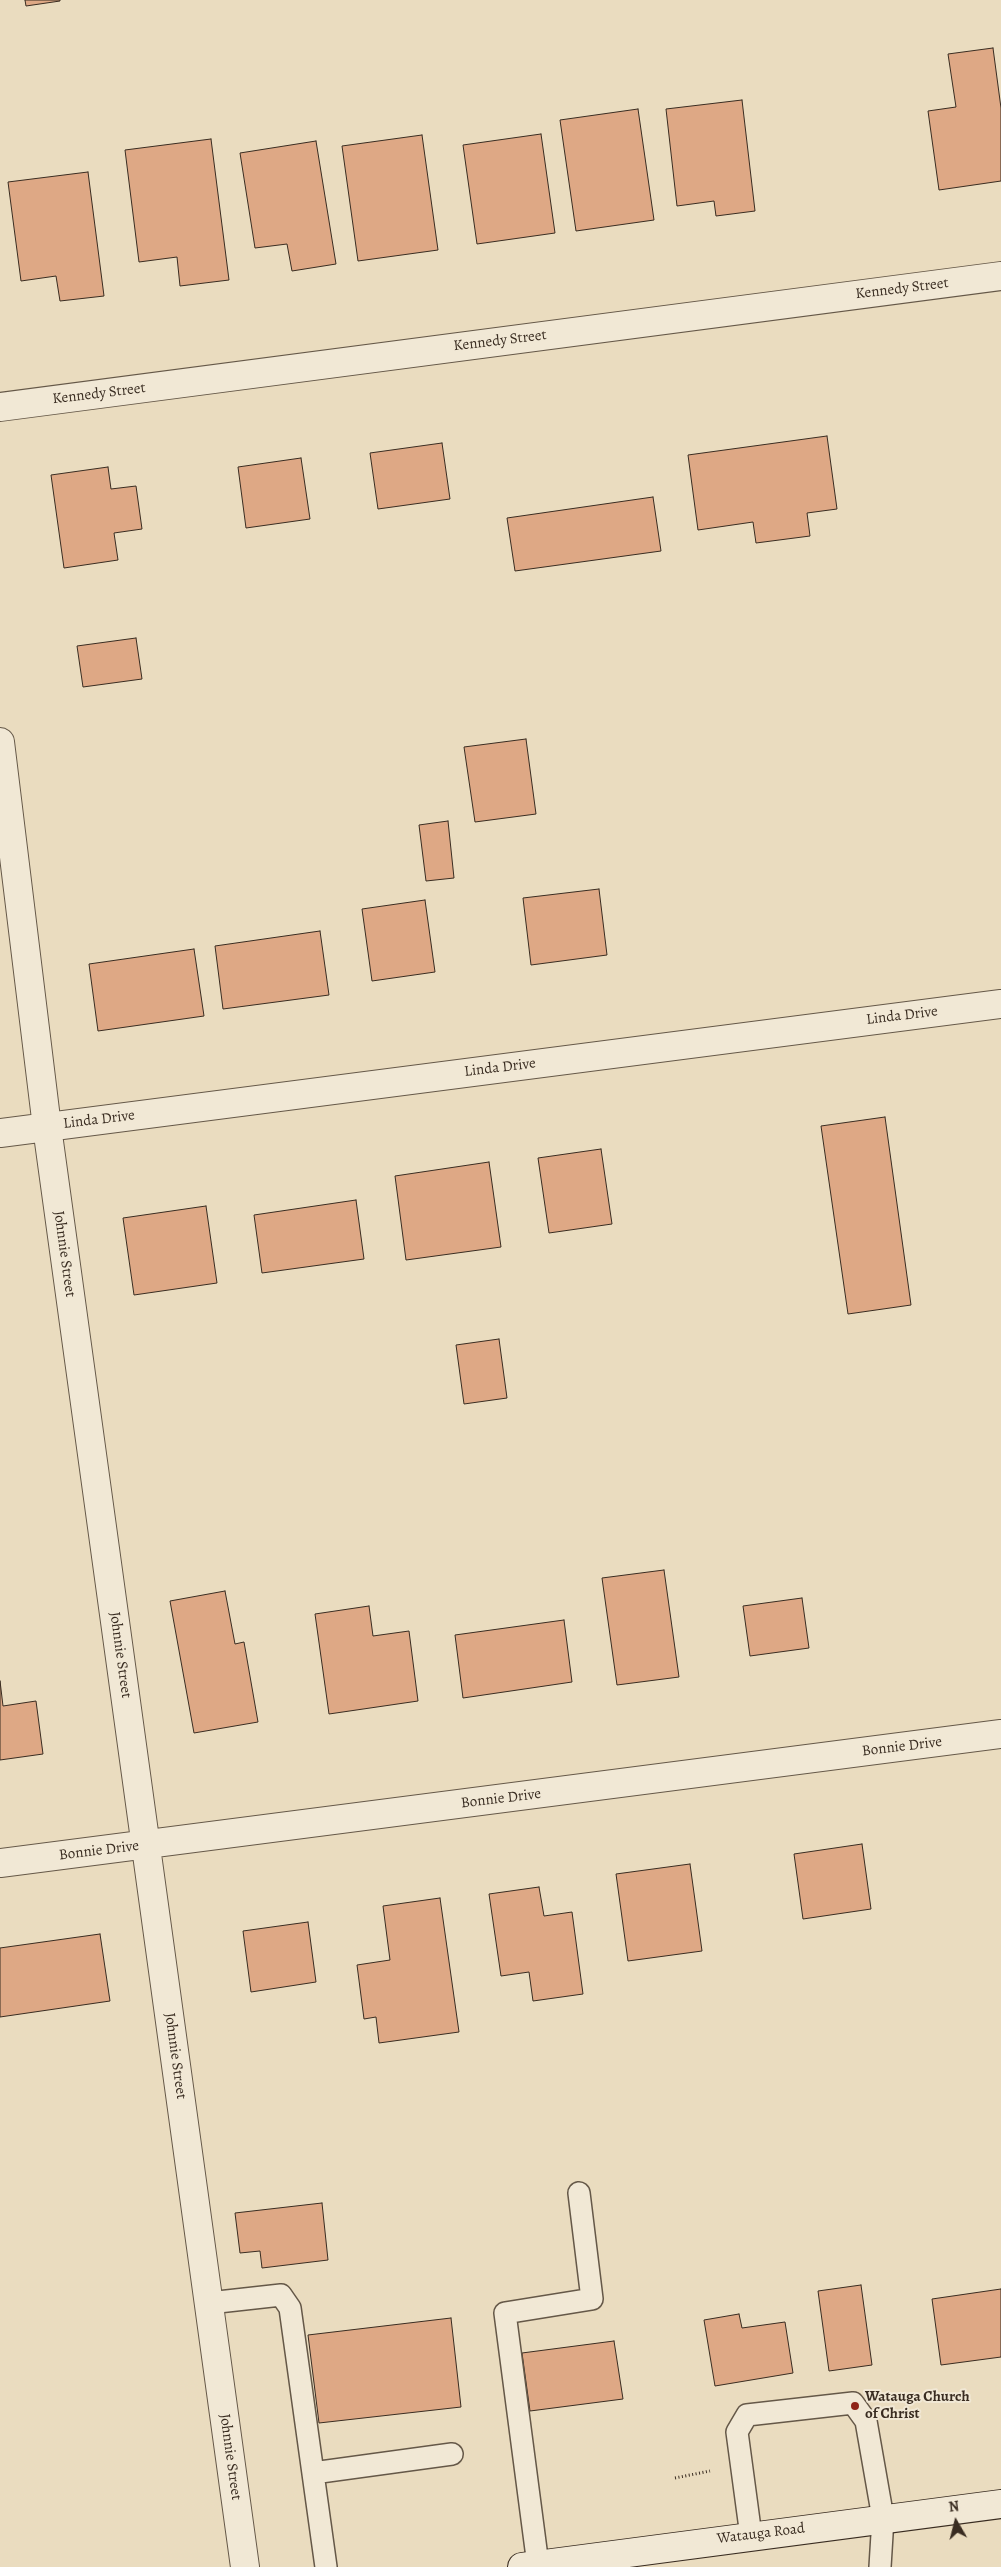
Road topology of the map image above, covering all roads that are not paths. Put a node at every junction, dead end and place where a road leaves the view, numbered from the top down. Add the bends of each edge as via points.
1 (1001, 276) edge
2 (0, 407) edge
3 (0, 742) edge
4 (1001, 1004) edge
5 (47, 1127) junction
6 (0, 1133) edge
7 (1001, 1734) edge
8 (146, 1845) junction
9 (0, 1863) edge
10 (578, 2193) dead end
11 (209, 2303) junction
12 (452, 2454) dead end
13 (313, 2473) junction
14 (1001, 2504) edge
15 (883, 2518) junction
16 (751, 2536) junction
17 (636, 2559) edge
18 (530, 2566) edge
19 (245, 2567) edge
20 (326, 2567) edge
21 (880, 2567) edge

1 - 2 street, Kennedy Street
3 - 5 street, Johnnie Street
4 - 5 street, Linda Drive
5 - 6 street, Linda Drive
5 - 8 street, Johnnie Street
7 - 8 street, Bonnie Drive
8 - 9 street, Bonnie Drive
8 - 11 street, Johnnie Street
10 - 18 lane via 592,2299 505,2312
11 - 13 lane via 281,2296 290,2308
11 - 19 street, Johnnie Street
12 - 13 lane
13 - 20 lane
14 - 15 street, Watauga Road
15 - 16 street, Watauga Road
15 - 16 lane via 866,2421 853,2403 747,2415 737,2432
15 - 21 lane
16 - 17 street, Watauga Road
17 - 18 street, Watauga Road

